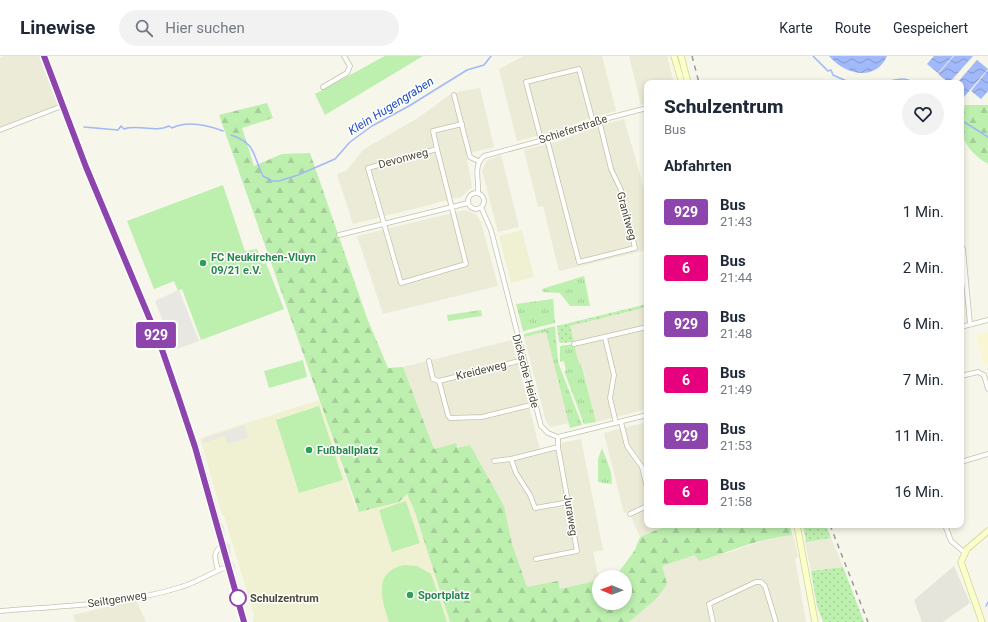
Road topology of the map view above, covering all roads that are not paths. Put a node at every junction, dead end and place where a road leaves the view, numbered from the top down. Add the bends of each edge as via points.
1 (44, 56) edge
2 (344, 56) edge
3 (674, 56) edge
4 (681, 56) edge
5 (681, 80) edge
6 (687, 80) edge
7 (323, 87) dead end
8 (454, 95) dead end
9 (62, 106) junction
10 (644, 109) edge
11 (599, 120) junction
12 (593, 122) junction
13 (462, 124) junction
14 (0, 130) edge
15 (547, 139) junction
16 (541, 140) junction
17 (438, 149) junction
18 (478, 161) junction
19 (478, 192) junction
20 (468, 203) junction
21 (452, 207) junction
22 (481, 207) junction
23 (383, 224) junction
24 (339, 235) dead end
25 (964, 260) edge
26 (988, 320) edge
27 (970, 324) junction
28 (964, 326) edge
29 (644, 329) edge
30 (605, 338) junction
31 (574, 344) dead end
32 (523, 360) junction
33 (428, 361) dead end
34 (964, 375) edge
35 (439, 381) junction
36 (988, 389) edge
37 (535, 404) junction
38 (644, 416) edge
39 (618, 422) junction
40 (558, 437) junction
41 (558, 447) junction
42 (988, 454) edge
43 (511, 459) junction
44 (494, 461) dead end
45 (964, 461) edge
46 (644, 475) edge
47 (569, 502) junction
48 (644, 507) edge
49 (630, 514) dead end
50 (797, 528) edge
51 (946, 528) edge
52 (988, 531) edge
53 (223, 545) junction
54 (964, 552) junction
55 (536, 559) dead end
56 (229, 566) junction
57 (218, 570) junction
58 (0, 610) edge
59 (244, 622) edge
60 (713, 622) edge
61 (776, 622) edge
62 (815, 622) edge
63 (982, 622) edge

1 - 9 street
2 - 7 street via 350,66 347,73
3 - 5 street
4 - 6 street
8 - 13 street
9 - 14 street
9 - 53 street via 159,341 195,447
10 - 11 street, Schieferstraße
11 - 12 street, Schieferstraße
11 - 15 street, Granitweg via 611,169 621,190 636,248 579,262
12 - 15 street, Schieferstraße
12 - 16 street via 579,68 526,82
13 - 17 street via 433,131
13 - 18 street via 470,157
15 - 16 street, Schieferstraße
16 - 18 street, Schieferstraße via 494,152
17 - 21 street, Devonweg
17 - 23 street, Devonweg via 368,168
18 - 19 street
19 - 20 street via 470,195
19 - 22 street, Dicksche Heide via 484,200
20 - 21 street
20 - 22 street via 473,209
21 - 23 street
21 - 23 street, Devonweg via 466,264 401,282
22 - 32 street, Dicksche Heide via 491,230
23 - 24 street
25 - 27 street
26 - 27 street
27 - 28 street
29 - 30 street
30 - 31 street
30 - 39 street via 614,375 610,398
32 - 35 street, Kreideweg
32 - 37 street, Dicksche Heide
33 - 35 street via 433,379
34 - 36 street via 978,372 984,375
35 - 37 street via 450,418 482,417
37 - 40 street, Dicksche Heide via 541,426 548,433
38 - 39 street
39 - 40 street
39 - 46 street via 627,446 642,467
40 - 41 street, Juraweg
41 - 43 street
41 - 47 street, Juraweg
42 - 45 street
43 - 44 street
43 - 47 street via 535,508
47 - 55 street, Juraweg via 577,551
48 - 49 street
50 - 62 street
51 - 54 street via 951,541
52 - 54 street
53 - 56 street
53 - 57 street via 214,554
54 - 63 street via 962,568
56 - 57 street, Seiltgenweg
56 - 59 street
57 - 58 street, Seiltgenweg via 181,587 99,604
60 - 61 street via 709,604 756,582 761,582 765,586

